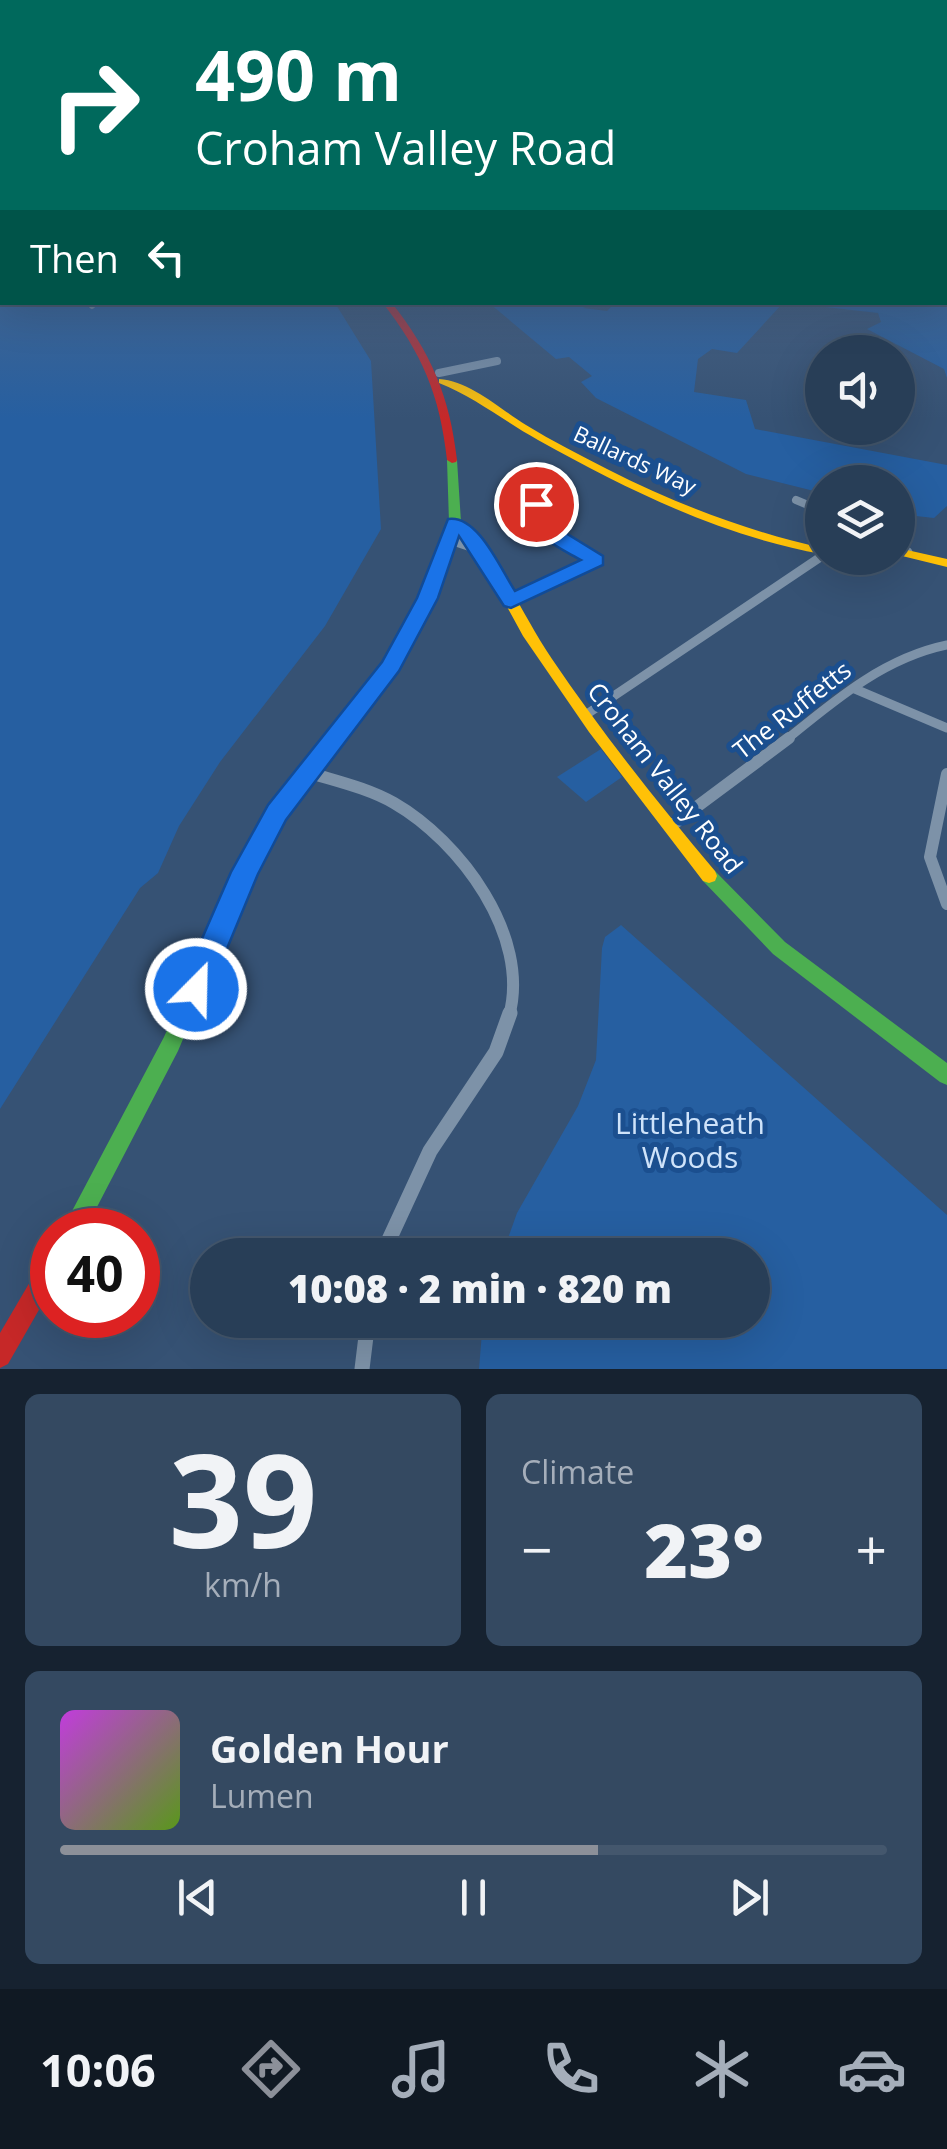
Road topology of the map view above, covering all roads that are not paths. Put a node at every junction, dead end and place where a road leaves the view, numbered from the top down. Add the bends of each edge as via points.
1 (389, 305) edge
2 (497, 361) dead end
3 (440, 377) junction
4 (796, 500) dead end
5 (805, 503) edge
6 (536, 504) dead end
7 (455, 522) junction
8 (450, 540) junction
9 (478, 549) junction
10 (805, 549) edge
11 (915, 554) edge
12 (947, 564) edge
13 (805, 565) edge
14 (511, 601) junction
15 (947, 645) edge
16 (855, 689) junction
17 (586, 714) junction
18 (947, 728) edge
19 (308, 772) junction
20 (947, 774) edge
21 (671, 826) junction
22 (947, 904) edge
23 (947, 1076) edge
24 (84, 1208) edge
25 (389, 1238) edge
26 (30, 1304) edge
27 (366, 1338) edge
28 (0, 1356) edge
29 (362, 1369) edge

1 - 3 street
2 - 3 street
3 - 7 street
3 - 10 street, Ballards Way via 608,471 746,532
4 - 5 street
6 - 14 street via 539,523 553,537 596,560
7 - 8 street
7 - 9 street, Croham Valley Road
8 - 9 street
8 - 19 street via 391,666
9 - 14 street, Croham Valley Road
11 - 12 street
13 - 17 street
14 - 17 street, Croham Valley Road
15 - 16 street, The Ruffetts via 918,648
16 - 18 street
16 - 21 street, The Ruffetts
17 - 21 street, Croham Valley Road
19 - 24 street via 245,872 171,1044
19 - 25 street via 394,803 443,842 500,920 509,967 502,1040 421,1166
20 - 22 street via 930,857
21 - 23 street, Croham Valley Road via 758,925
26 - 28 street
27 - 29 street

